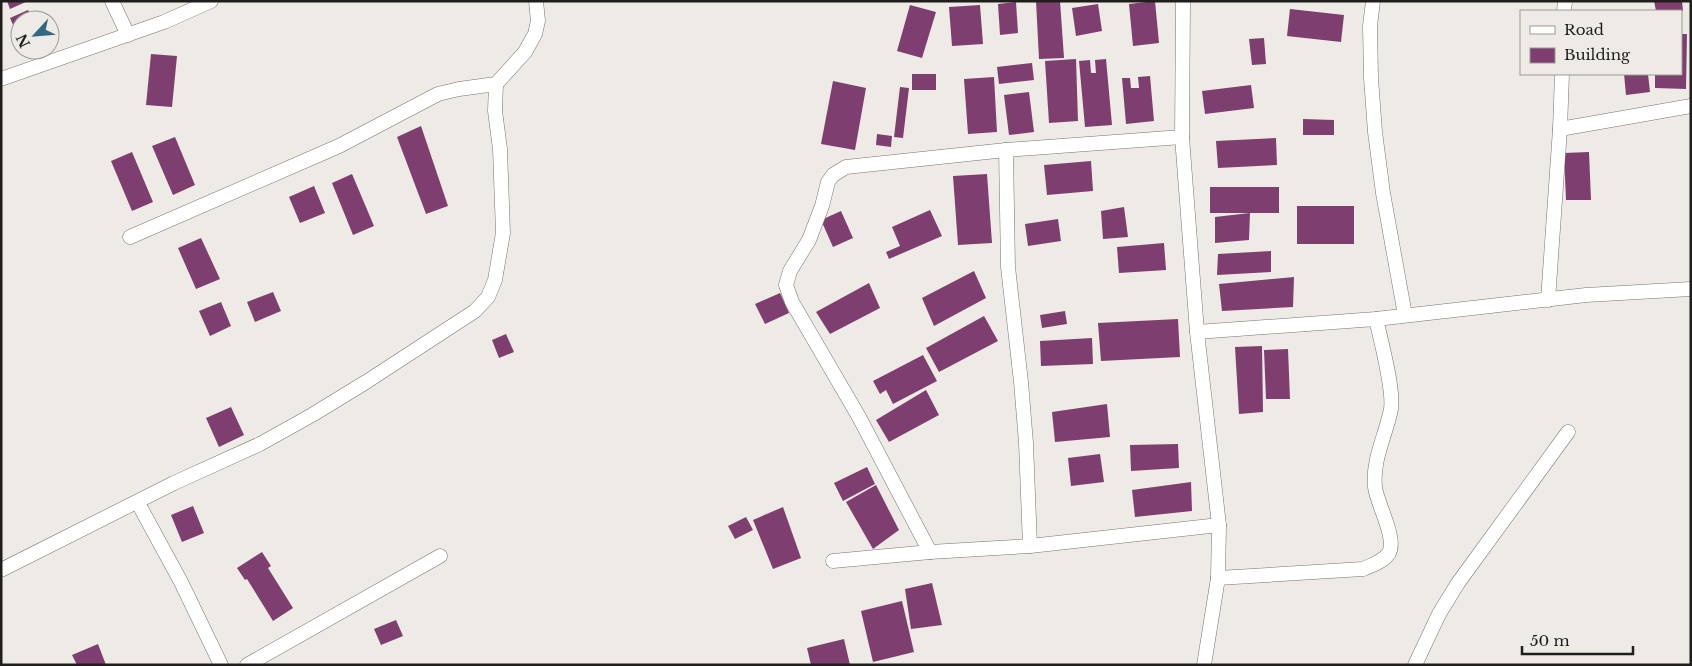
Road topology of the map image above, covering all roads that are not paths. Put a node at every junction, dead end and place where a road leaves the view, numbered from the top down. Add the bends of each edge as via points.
1 (112, 1) edge
2 (211, 1) edge
3 (536, 1) edge
4 (1183, 1) edge
5 (1373, 1) edge
6 (128, 35) junction
7 (1562, 75) edge
8 (1, 80) edge
9 (496, 84) junction
10 (1691, 106) edge
11 (1560, 129) junction
12 (1182, 137) junction
13 (1006, 150) junction
14 (130, 237) dead end
15 (1691, 289) edge
16 (1548, 300) junction
17 (1405, 315) junction
18 (1376, 319) junction
19 (1197, 332) junction
20 (1568, 432) dead end
21 (138, 503) junction
22 (1218, 526) junction
23 (1030, 546) junction
24 (930, 552) junction
25 (440, 556) dead end
26 (833, 561) dead end
27 (1, 570) edge
28 (1218, 578) junction
29 (221, 665) edge
30 (247, 665) edge
31 (1204, 665) edge
32 (1415, 665) edge

1 - 6 street
2 - 6 street
3 - 9 street via 538,21 535,34 525,52
4 - 12 street
5 - 17 street via 1370,26 1375,132
6 - 8 street
7 - 11 street
9 - 14 street via 438,94 339,146
9 - 21 street via 503,233 495,280 488,297 475,311 312,415
10 - 11 street
11 - 16 street
12 - 13 street
12 - 19 street
13 - 23 street via 1008,267 1026,434
13 - 24 street via 846,167 828,182 809,240 790,270 786,285 792,302 859,417
15 - 16 street
16 - 17 street
17 - 18 street
18 - 19 street
18 - 28 street via 1391,395 1391,408 1375,468 1375,488 1391,540 1389,552 1379,562 1363,569
19 - 22 street
20 - 32 street via 1458,583
21 - 27 street
21 - 29 street
22 - 23 street
22 - 28 street
23 - 24 street
24 - 26 street
25 - 30 street
28 - 31 street

